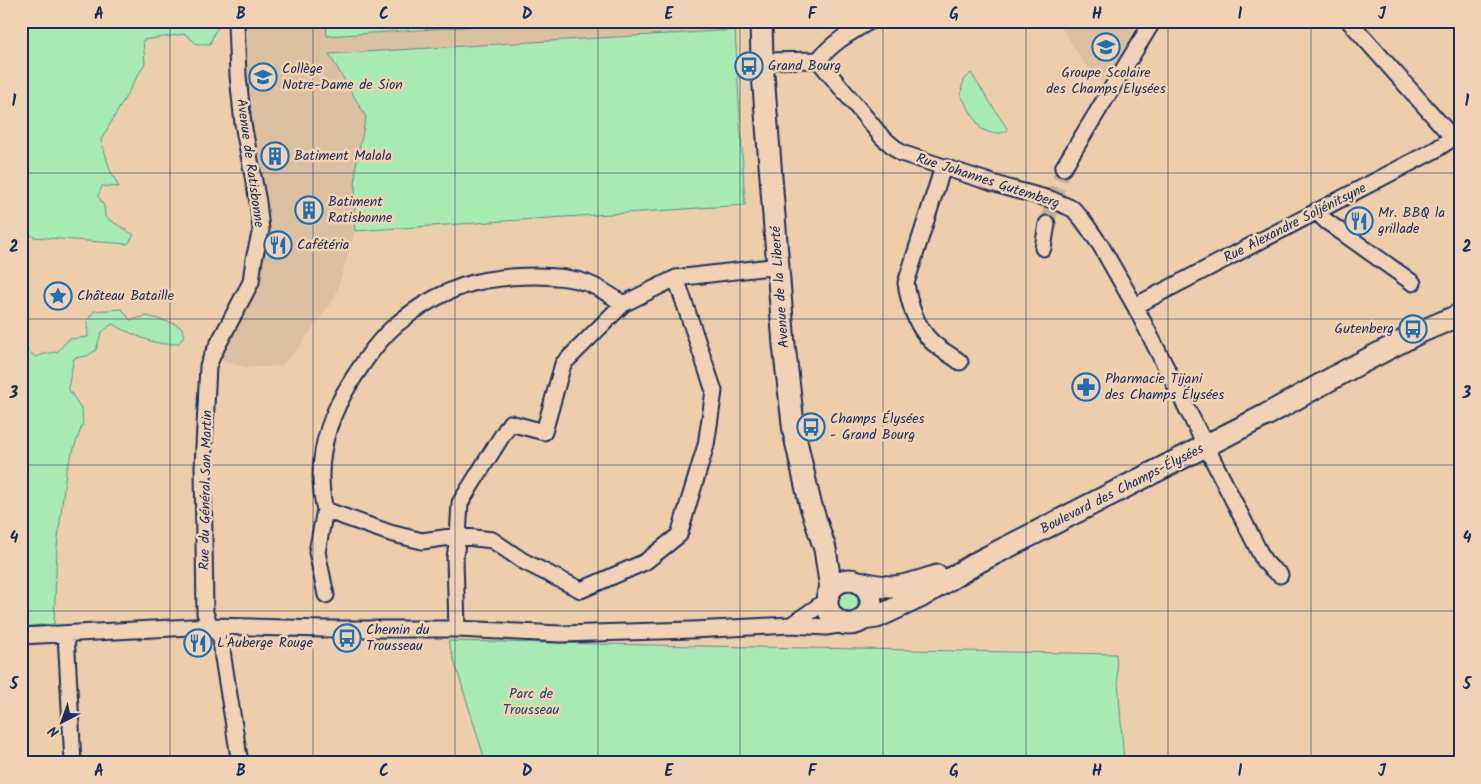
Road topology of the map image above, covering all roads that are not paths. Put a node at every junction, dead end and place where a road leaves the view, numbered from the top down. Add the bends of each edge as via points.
1 (236, 21) edge
2 (761, 21) edge
3 (870, 21) edge
4 (1153, 21) edge
5 (1349, 21) edge
6 (818, 60) junction
7 (762, 61) junction
8 (1456, 134) edge
9 (942, 167) junction
10 (1063, 168) tunnel mouth
11 (1316, 211) junction
12 (1046, 224) tunnel mouth
13 (1042, 248) dead end
14 (779, 266) junction
15 (676, 278) junction
16 (1413, 283) dead end
17 (623, 304) junction
18 (1135, 306) junction
19 (1460, 315) edge
20 (1460, 330) edge
21 (213, 354) joint
22 (960, 362) dead end
23 (1266, 415) junction
24 (1205, 446) junction
25 (325, 510) junction
26 (458, 536) junction
27 (825, 549) junction
28 (978, 562) junction
29 (1280, 575) dead end
30 (856, 581) junction
31 (829, 594) junction
32 (326, 595) dead end
33 (854, 621) junction
34 (790, 625) junction
35 (210, 626) junction
36 (457, 629) junction
37 (66, 634) junction
38 (21, 636) edge
39 (73, 763) edge
40 (240, 763) edge

1 - 21 street, Avenue de Ratisbonne via 243,124 262,230 251,282
2 - 7 street, Avenue de la Liberté
3 - 6 street via 841,38
4 - 10 street
5 - 8 street, Rue Alexandre Soljénitsyne
6 - 7 street
6 - 9 street, Rue Johannes Gutemberg via 882,137 900,153
7 - 14 street, Avenue de la Liberté
8 - 11 street, Rue Alexandre Soljénitsyne via 1435,150
9 - 18 street, Rue Johannes Gutemberg via 1050,199 1073,209 1101,246
9 - 22 street via 906,283 919,324 931,341
11 - 16 street via 1326,222
11 - 18 street, Rue Alexandre Soljénitsyne
12 - 13 street
14 - 15 street
14 - 27 street, Avenue de la Liberté via 794,432 810,503
15 - 17 street
15 - 26 street via 714,391 706,445 679,535 645,562 581,590 523,561 492,540
17 - 25 street via 588,283 532,276 492,279 463,286 414,311 378,343 340,398 324,444 321,469
17 - 26 street via 564,364 544,432 510,423 460,503
18 - 24 street, Rue Johannes Gutemberg
19 - 23 street, Boulevard des Champs-Élysées via 1388,348
20 - 23 street, Boulevard des Champs-Élysées
21 - 35 street, Rue du Général San Martin via 208,366 203,467 205,612
23 - 24 street, Boulevard des Champs-Élysées
24 - 28 street, Boulevard des Champs-Élysées
24 - 29 street, Rue Johannes Gutemberg via 1264,561
25 - 26 street via 422,541
25 - 32 street via 317,552
26 - 36 street via 455,558
27 - 30 street, Avenue de la Liberté
27 - 31 street, Avenue de la Liberté
28 - 30 street, Boulevard des Champs-Élysées via 897,588 881,588
28 - 33 street, Boulevard des Champs-Élysées via 920,597 877,617
30 - 31 street via 841,582
30 - 33 street via 871,599 868,613
31 - 33 street via 828,610 831,615 835,619
31 - 34 street via 813,610
33 - 34 street via 826,627
34 - 36 street via 561,634
35 - 36 street
35 - 37 street
35 - 40 street, Rue du Général San Martin via 221,637
37 - 38 street
37 - 39 street

